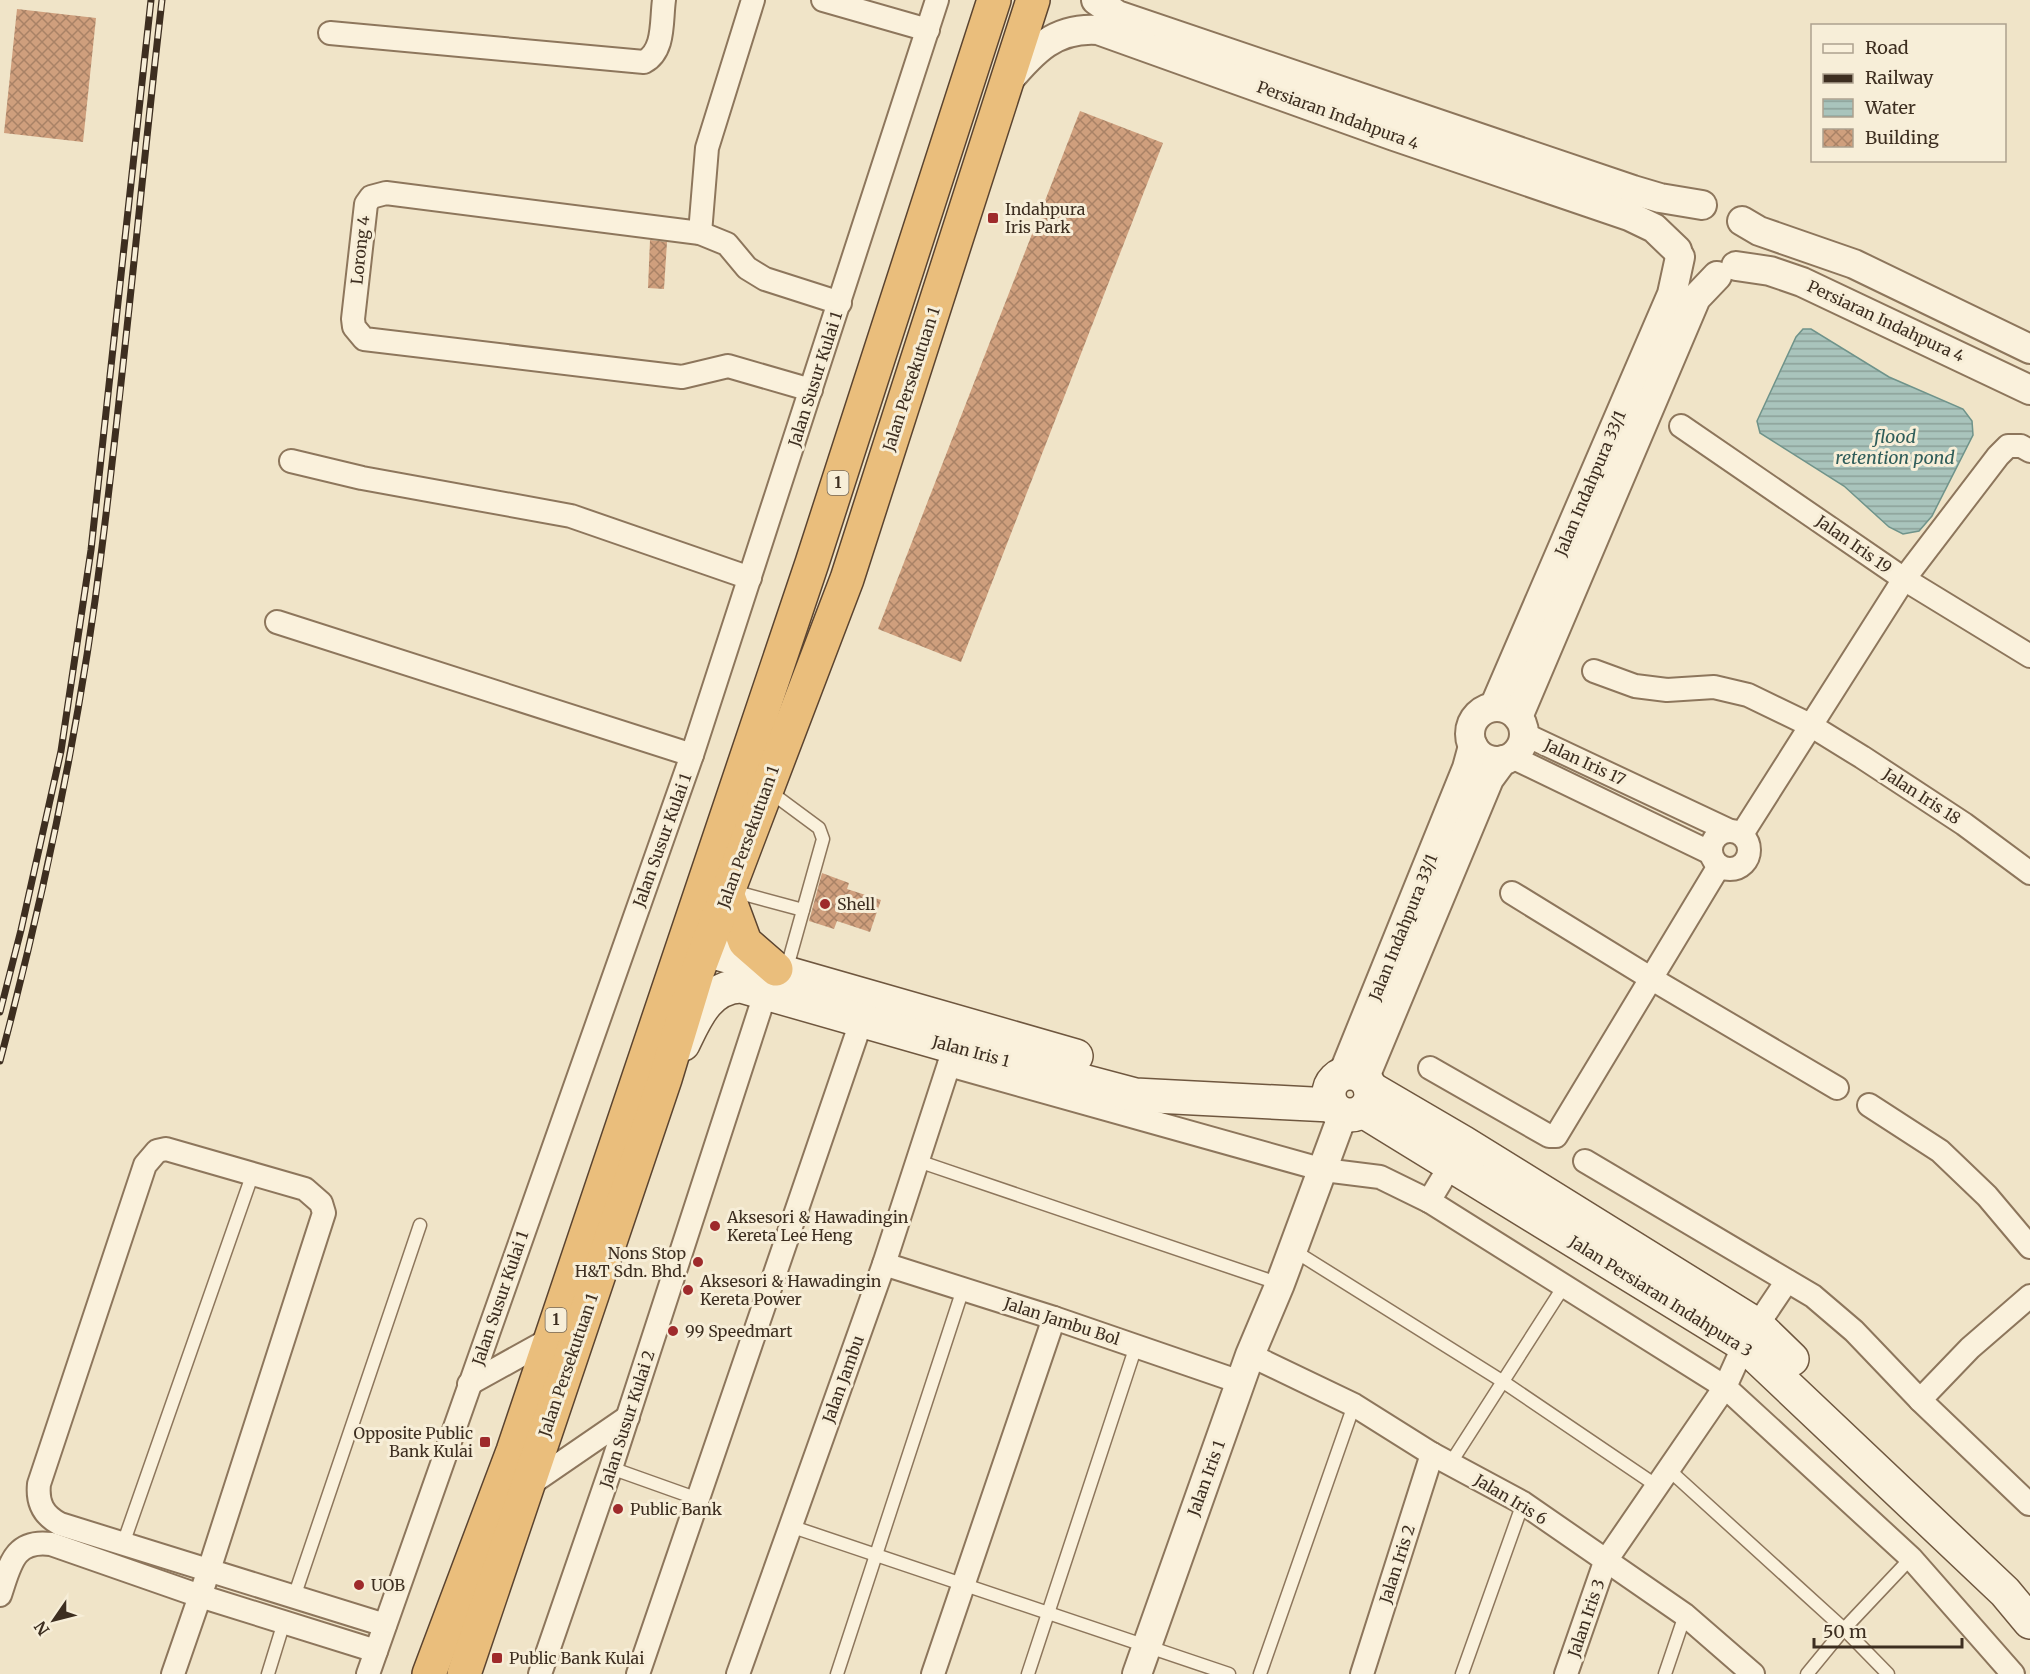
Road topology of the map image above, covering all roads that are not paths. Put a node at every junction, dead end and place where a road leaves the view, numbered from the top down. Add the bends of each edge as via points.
1 (664, 0) edge
2 (753, 0) edge
3 (823, 0) edge
4 (937, 0) edge
5 (994, 0) edge
6 (1033, 0) edge
7 (1096, 0) edge
8 (928, 30) junction
9 (330, 33) dead end
10 (1006, 83) junction
11 (1702, 205) junction
12 (1742, 221) junction
13 (700, 233) junction
14 (1678, 254) junction
15 (1727, 271) junction
16 (840, 303) junction
17 (2030, 349) edge
18 (811, 390) junction
19 (2030, 390) edge
20 (1681, 426) dead end
21 (2030, 451) edge
22 (291, 461) dead end
23 (750, 578) junction
24 (1904, 579) junction
25 (278, 622) dead end
26 (2030, 656) edge
27 (1594, 671) dead end
28 (1809, 725) junction
29 (1510, 735) junction
30 (1473, 746) junction
31 (692, 755) junction
32 (765, 789) junction
33 (1735, 832) junction
34 (1715, 859) junction
35 (2030, 873) edge
36 (728, 893) junction
37 (1512, 893) dead end
38 (803, 910) junction
39 (706, 950) junction
40 (676, 963) junction
41 (776, 977) junction
42 (1652, 979) junction
43 (862, 1019) junction
44 (952, 1056) junction
45 (1430, 1068) dead end
46 (664, 1080) junction
47 (1837, 1088) dead end
48 (1349, 1094) junction
49 (1869, 1105) dead end
50 (1457, 1154) junction
51 (918, 1161) junction
52 (1585, 1161) dead end
53 (1324, 1170) junction
54 (253, 1173) junction
55 (1429, 1201) junction
56 (420, 1225) dead end
57 (2030, 1247) edge
58 (1293, 1250) junction
59 (884, 1264) junction
60 (1787, 1281) junction
61 (1280, 1284) junction
62 (1564, 1286) junction
63 (963, 1289) junction
64 (2030, 1296) edge
65 (1054, 1318) junction
66 (1751, 1335) junction
67 (550, 1339) junction
68 (1136, 1346) junction
69 (1250, 1355) junction
70 (1502, 1381) junction
71 (1240, 1382) junction
72 (470, 1384) junction
73 (1725, 1387) junction
74 (1920, 1400) junction
75 (1354, 1405) junction
76 (628, 1417) junction
77 (1441, 1459) junction
78 (611, 1468) junction
79 (1662, 1477) junction
80 (526, 1487) junction
81 (698, 1499) junction
82 (1523, 1503) junction
83 (2029, 1504) edge
84 (790, 1526) junction
85 (123, 1544) junction
86 (875, 1555) junction
87 (1911, 1558) junction
88 (1605, 1562) junction
89 (210, 1570) junction
90 (962, 1585) junction
91 (2030, 1588) edge
92 (0, 1595) edge
93 (200, 1596) junction
94 (294, 1597) junction
95 (1048, 1613) junction
96 (1685, 1615) junction
97 (284, 1622) junction
98 (2030, 1622) edge
99 (385, 1625) junction
100 (1844, 1629) junction
101 (1146, 1646) junction
102 (376, 1651) junction
103 (173, 1674) edge
104 (268, 1674) edge
105 (368, 1674) edge
106 (429, 1674) edge
107 (464, 1674) edge
108 (540, 1674) edge
109 (638, 1674) edge
110 (738, 1674) edge
111 (837, 1674) edge
112 (933, 1674) edge
113 (1028, 1674) edge
114 (1137, 1674) edge
115 (1229, 1674) edge
116 (1260, 1674) edge
117 (1362, 1674) edge
118 (1462, 1674) edge
119 (1566, 1674) edge
120 (1665, 1674) edge
121 (1753, 1674) edge
122 (1807, 1674) edge
123 (1888, 1674) edge
124 (2013, 1674) edge

1 - 9 street via 659,45 656,53 644,62
2 - 13 street via 707,148
3 - 8 street
4 - 8 street, Jalan Susur Kulai 1
5 - 40 highway, Jalan Persekutuan 1 / 1 via 812,563
6 - 10 highway, Jalan Persekutuan 1 / 1
7 - 11 street, Persiaran Indahpura 4 via 1117,15 1139,23 1651,195
8 - 16 street, Jalan Susur Kulai 1
10 - 14 street, Persiaran Indahpura 4 via 1039,48 1064,32 1098,30 1629,216 1654,228
10 - 32 highway, Jalan Persekutuan 1 / 1 via 847,579
11 - 12 street, Persiaran Indahpura 4 via 1720,204
11 - 14 street via 1681,219 1676,234
12 - 15 street via 1746,249
12 - 17 street, Persiaran Indahpura 4 via 1759,231 1854,264
13 - 16 street, Lorong 4 via 727,244 747,268 765,279
13 - 18 street, Lorong 4 via 378,194 371,197 364,211 354,327 372,342 682,377 728,366
14 - 15 street, Persiaran Indahpura 4 via 1698,273
14 - 29 street, Jalan Indahpura 33/1 via 1671,294
15 - 19 street, Persiaran Indahpura 4 via 1770,271 1802,282
15 - 29 street, Jalan Indahpura 33/1 via 1696,298
16 - 18 street, Jalan Susur Kulai 1
18 - 23 street, Jalan Susur Kulai 1
20 - 24 street, Jalan Iris 19
21 - 24 street via 2008,446 1998,456
22 - 23 street via 571,516
23 - 31 street, Jalan Susur Kulai 1
24 - 26 street, Jalan Iris 19
24 - 28 street
25 - 31 street
27 - 28 street, Jalan Iris 18 via 1635,686 1667,690 1714,687 1748,695
28 - 33 street
28 - 35 street, Jalan Iris 18 via 1964,824
29 - 30 street via 1485,758
29 - 30 street, Jalan Indahpura 33/1 via 1486,710 1473,721
29 - 33 street, Jalan Iris 17 via 1646,790
29 - 34 street, Jalan Iris 17 via 1631,814
29 - 48 street, Jalan Indahpura 33/1
30 - 48 street, Jalan Indahpura 33/1
31 - 72 street, Jalan Susur Kulai 1
32 - 36 highway, Jalan Persekutuan 1 / 1
32 - 38 lane via 819,828 823,838
33 - 34 street via 1716,835
33 - 34 street via 1750,848 1747,860 1731,869
34 - 42 street
36 - 38 lane
36 - 39 highway, Jalan Persekutuan 1 / 1
36 - 41 highway via 745,942
37 - 42 street
38 - 41 lane
39 - 40 highway
39 - 41 main road, Jalan Iris 1
39 - 46 highway, Jalan Persekutuan 1 / 1
40 - 67 highway, Jalan Persekutuan 1 / 1
41 - 43 main road, Jalan Iris 1
41 - 46 main road, Jalan Iris 1 via 728,986 713,994 690,1028
41 - 48 main road, Jalan Iris 1 via 1132,1074
41 - 76 street, Jalan Susur Kulai 2
42 - 45 street via 1556,1136 1549,1136
42 - 47 street
43 - 44 main road, Jalan Iris 1
43 - 81 street
44 - 48 main road, Jalan Iris 1 via 1135,1095
44 - 51 street, Jalan Jambu
44 - 53 street
46 - 80 highway, Jalan Persekutuan 1 / 1
48 - 50 main road, Jalan Persiaran Indahpura 3
48 - 53 street, Jalan Iris 1
49 - 57 street via 1940,1151 1987,1196
50 - 55 street
50 - 66 main road, Jalan Persiaran Indahpura 3
51 - 59 street, Jalan Jambu
51 - 61 lane
52 - 60 street
53 - 55 street via 1380,1177
53 - 58 street, Jalan Iris 1
54 - 85 lane
54 - 85 street via 166,1149 157,1151 145,1166 38,1496 49,1518
54 - 89 street via 305,1189 321,1203 324,1213
55 - 62 street
56 - 94 lane
58 - 61 street, Jalan Iris 1
58 - 70 lane
59 - 63 street, Jalan Jambu Bol
59 - 84 street, Jalan Jambu
60 - 66 street, Jalan Iris 3
60 - 74 street via 1813,1296 1854,1331
61 - 69 street, Jalan Iris 1
62 - 70 lane
62 - 73 street
63 - 65 street, Jalan Jambu Bol
63 - 86 lane
64 - 74 street via 1970,1348
65 - 68 street, Jalan Jambu Bol
65 - 90 street
66 - 73 street, Jalan Iris 3
66 - 91 main road, Jalan Persiaran Indahpura 3
66 - 98 main road, Jalan Persiaran Indahpura 3
67 - 72 street
67 - 106 highway, Jalan Persekutuan 1 / 1 via 506,1472
68 - 71 street, Jalan Jambu Bol
68 - 95 lane
69 - 71 street, Jalan Iris 1
69 - 75 street, Jalan Iris 6
70 - 77 lane
70 - 79 lane
71 - 101 street, Jalan Iris 1
72 - 99 street, Jalan Susur Kulai 1
73 - 79 street, Jalan Iris 3
73 - 87 street
74 - 83 street
75 - 77 street, Jalan Iris 6
75 - 116 lane
76 - 78 street, Jalan Susur Kulai 2
76 - 80 street
77 - 82 street, Jalan Iris 6
77 - 117 street, Jalan Iris 2
78 - 81 lane
78 - 108 street, Jalan Susur Kulai 2
79 - 88 street, Jalan Iris 3
79 - 100 lane
80 - 107 highway, Jalan Persekutuan 1 / 1
81 - 109 street
82 - 88 street, Jalan Iris 6
82 - 118 lane
84 - 86 lane
84 - 110 street, Jalan Jambu
85 - 89 street
86 - 90 lane
86 - 111 lane
87 - 100 lane
87 - 124 street
88 - 96 street, Jalan Iris 6
88 - 119 street, Jalan Iris 3
89 - 93 street
89 - 94 street
90 - 95 lane
90 - 112 street
92 - 93 street via 15,1554 38,1543 51,1544
93 - 97 street
93 - 103 street
94 - 99 street
95 - 101 lane
95 - 113 lane
96 - 120 lane
96 - 121 street, Jalan Iris 6
97 - 102 street
97 - 104 lane
99 - 102 street, Jalan Susur Kulai 1
100 - 122 lane
100 - 123 lane
101 - 114 street, Jalan Iris 1
101 - 115 lane
102 - 105 street, Jalan Susur Kulai 1

